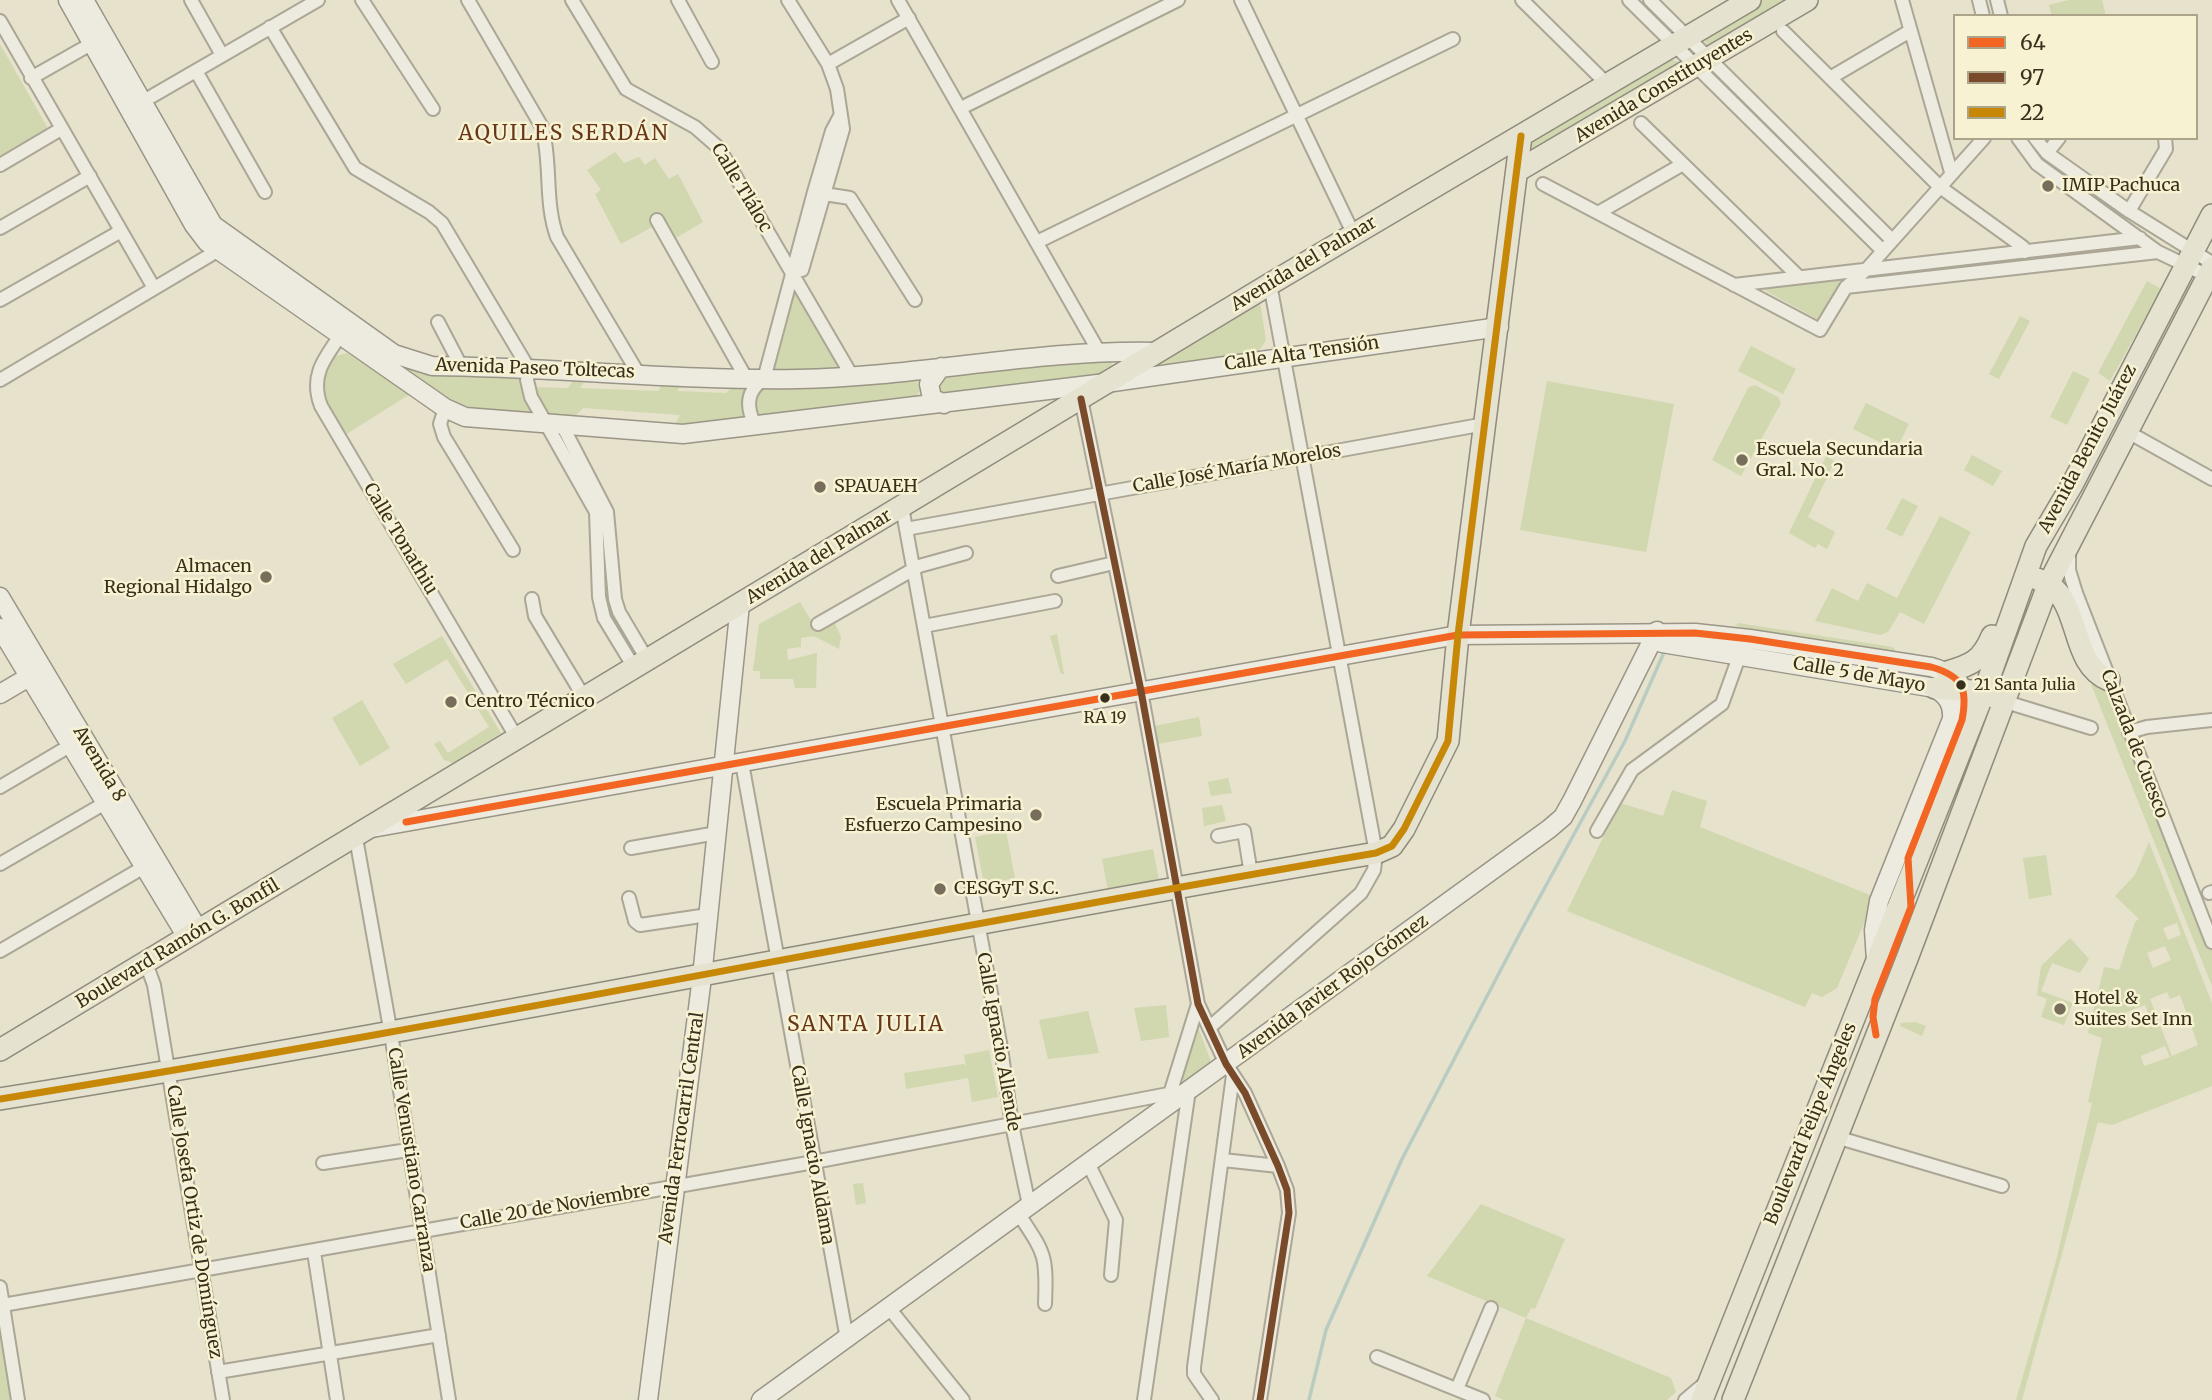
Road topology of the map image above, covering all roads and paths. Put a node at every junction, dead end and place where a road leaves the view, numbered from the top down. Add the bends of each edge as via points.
1 (68, 0) edge
2 (84, 0) edge
3 (191, 0) edge
4 (318, 0) edge
5 (362, 0) edge
6 (468, 0) edge
7 (572, 0) edge
8 (678, 0) edge
9 (788, 0) edge
10 (898, 0) edge
11 (1178, 0) edge
12 (1241, 0) edge
13 (1522, 0) edge
14 (1629, 0) edge
15 (1650, 0) edge
16 (1750, 0) edge
17 (1807, 0) edge
18 (1902, 0) edge
19 (909, 18) junction
20 (0, 21) edge
21 (270, 27) junction
22 (1910, 31) junction
23 (1783, 32) dead end
24 (99, 39) junction
25 (1453, 39) dead end
26 (1682, 41) junction
27 (222, 55) junction
28 (712, 62) dead end
29 (1703, 62) junction
30 (828, 64) junction
31 (196, 71) junction
32 (31, 78) junction
33 (1830, 78) junction
34 (1608, 85) junction
35 (142, 102) junction
36 (961, 108) junction
37 (433, 109) dead end
38 (1297, 115) junction
39 (1640, 123) dead end
40 (61, 129) junction
41 (1521, 136) junction
42 (1982, 140) edge
43 (2019, 140) edge
44 (2037, 140) edge
45 (2057, 140) edge
46 (2165, 144) edge
47 (2047, 153) junction
48 (1682, 164) junction
49 (0, 165) edge
50 (1519, 170) junction
51 (1951, 172) junction
52 (90, 176) junction
53 (1543, 184) dead end
54 (1940, 187) junction
55 (265, 192) dead end
56 (820, 193) junction
57 (2129, 211) junction
58 (1598, 213) junction
59 (2212, 215) edge
60 (657, 220) dead end
61 (0, 228) edge
62 (121, 231) junction
63 (1354, 234) junction
64 (2140, 238) junction
65 (1892, 240) junction
66 (1037, 242) junction
67 (217, 251) junction
68 (1882, 251) junction
69 (2031, 251) junction
70 (2158, 252) junction
71 (2189, 258) junction
72 (2039, 265) junction
73 (2211, 269) edge
74 (1866, 270) junction
75 (793, 277) junction
76 (1799, 277) junction
77 (271, 278) junction
78 (1269, 284) junction
79 (1734, 285) junction
80 (1846, 287) junction
81 (154, 288) junction
82 (0, 300) edge
83 (915, 300) dead end
84 (438, 322) dead end
85 (1499, 327) junction
86 (340, 336) junction
87 (1098, 350) junction
88 (1157, 352) junction
89 (1284, 356) junction
90 (461, 366) junction
91 (942, 367) junction
92 (529, 369) junction
93 (912, 370) junction
94 (638, 373) junction
95 (852, 376) junction
96 (755, 378) junction
97 (0, 380) edge
98 (1106, 383) junction
99 (1082, 399) junction
100 (944, 404) junction
101 (911, 407) junction
102 (445, 408) junction
103 (555, 424) junction
104 (1485, 424) junction
105 (755, 425) junction
106 (2128, 432) junction
107 (2159, 447) junction
108 (1301, 458) junction
109 (2212, 470) edge
110 (2212, 479) edge
111 (1101, 494) junction
112 (902, 507) junction
113 (906, 529) junction
114 (2069, 544) junction
115 (513, 550) dead end
116 (966, 554) dead end
117 (1114, 563) junction
118 (913, 569) junction
119 (2023, 575) junction
120 (1058, 576) dead end
121 (2049, 583) junction
122 (0, 597) edge
123 (533, 599) dead end
124 (1055, 601) dead end
125 (740, 604) junction
126 (2009, 616) junction
127 (818, 624) dead end
128 (924, 625) junction
129 (0, 628) edge
130 (1458, 635) junction
131 (1655, 637) junction
132 (1750, 639) junction
133 (1740, 654) junction
134 (1338, 655) junction
135 (641, 665) junction
136 (36, 673) junction
137 (1941, 680) junction
138 (2109, 680) junction
139 (1141, 691) junction
140 (1973, 691) junction
141 (0, 694) edge
142 (585, 699) junction
143 (2006, 702) junction
144 (2212, 720) edge
145 (942, 727) junction
146 (2091, 728) dead end
147 (2129, 732) junction
148 (518, 740) junction
149 (77, 743) junction
150 (733, 765) junction
151 (0, 787) edge
152 (111, 799) junction
153 (1597, 831) dead end
154 (364, 833) junction
155 (717, 833) junction
156 (1218, 836) dead end
157 (631, 848) dead end
158 (1376, 853) junction
159 (0, 864) edge
160 (144, 867) junction
161 (1251, 874) junction
162 (1908, 886) junction
163 (1177, 887) junction
164 (629, 898) dead end
165 (708, 915) junction
166 (978, 924) junction
167 (193, 934) junction
168 (2212, 942) edge
169 (0, 951) edge
170 (1876, 960) junction
171 (146, 963) junction
172 (777, 963) junction
173 (702, 977) junction
174 (1198, 1004) junction
175 (1209, 1028) junction
176 (391, 1034) junction
177 (1876, 1035) junction
178 (0, 1050) edge
179 (1230, 1070) junction
180 (169, 1072) junction
181 (1189, 1090) junction
182 (1170, 1094) junction
183 (0, 1099) edge
184 (1012, 1125) junction
185 (1836, 1137) junction
186 (408, 1150) junction
187 (1223, 1160) junction
188 (814, 1162) junction
189 (323, 1163) dead end
190 (1088, 1163) junction
191 (1278, 1166) junction
192 (673, 1186) junction
193 (2002, 1186) dead end
194 (1024, 1209) junction
195 (421, 1231) junction
196 (314, 1252) junction
197 (203, 1271) junction
198 (1111, 1275) dead end
199 (0, 1287) edge
200 (1045, 1304) dead end
201 (3, 1305) junction
202 (889, 1308) junction
203 (1491, 1308) dead end
204 (439, 1335) junction
205 (846, 1339) junction
206 (329, 1353) junction
207 (1377, 1357) dead end
208 (218, 1372) junction
209 (1710, 1379) junction
210 (1457, 1390) junction
211 (18, 1400) edge
212 (223, 1400) edge
213 (337, 1400) edge
214 (450, 1400) edge
215 (648, 1400) edge
216 (761, 1400) edge
217 (963, 1400) edge
218 (1144, 1400) edge
219 (1212, 1400) edge
220 (1260, 1400) edge
221 (1483, 1400) edge
222 (1685, 1400) edge
223 (1702, 1400) edge
224 (1733, 1400) edge

1 - 24 street, Avenida Paseo Toltecas
2 - 24 street, Avenida Paseo Toltecas
3 - 27 street
4 - 21 street
5 - 37 street
6 - 94 street via 542,127 550,218 557,237
7 - 75 street, Calle Tláloc via 626,89 695,127 719,148
8 - 28 street
9 - 30 street
10 - 19 street
11 - 36 street
12 - 38 street
13 - 34 street
14 - 26 street
15 - 26 street
16 - 26 main road, Avenida Constituyentes
17 - 29 main road, Avenida Constituyentes
18 - 22 street
19 - 30 street
19 - 36 street
20 - 32 street
21 - 27 street
21 - 92 street via 355,168 442,223
22 - 33 street
22 - 51 street
23 - 33 street
24 - 32 street
24 - 35 street, Avenida Paseo Toltecas
24 - 67 street, Avenida Paseo Toltecas via 194,225
25 - 38 street
26 - 29 street
26 - 34 main road, Avenida Constituyentes
27 - 31 street
29 - 50 main road, Avenida Constituyentes
29 - 65 street
29 - 68 street
30 - 56 street via 844,129
31 - 35 street
31 - 55 street
32 - 40 street
33 - 54 street
34 - 41 main road, Avenida del Palmar
35 - 77 street, Avenida Paseo Toltecas via 213,225
36 - 66 street
38 - 63 street
38 - 66 street
39 - 48 street
40 - 49 street
40 - 52 street
41 - 50 main road
41 - 63 main road, Avenida del Palmar
42 - 51 street
43 - 64 street via 2036,164
44 - 47 street
45 - 47 street
46 - 57 street
47 - 57 street
48 - 58 street
48 - 76 street
50 - 85 main road
51 - 54 street
52 - 61 street
52 - 62 street
53 - 58 street
54 - 65 street
54 - 69 street
56 - 75 street via 803,269
56 - 83 street via 850,198
57 - 71 street
58 - 79 street
59 - 71 main road, Avenida Benito Juárez
60 - 96 street
62 - 81 street
62 - 82 street
63 - 78 main road, Avenida del Palmar
64 - 69 street
64 - 70 street
65 - 68 street
66 - 87 street
67 - 77 street, Avenida Paseo Toltecas
67 - 81 street
68 - 74 street
69 - 72 street
69 - 74 street
70 - 71 street
70 - 72 street
71 - 73 street
71 - 119 main road, Avenida Benito Juárez
72 - 80 street
73 - 106 main road, Avenida Benito Juárez
74 - 76 street
74 - 80 street
75 - 95 street, Calle Tláloc
75 - 96 street
76 - 79 street
77 - 86 street, Avenida Paseo Toltecas
77 - 90 street, Avenida Paseo Toltecas via 394,354 432,366
78 - 88 main road, Avenida del Palmar
78 - 89 street
79 - 80 street via 1820,330
81 - 97 street
84 - 90 street
85 - 89 street, Calle Alta Tensión
85 - 104 main road
86 - 102 street, Avenida Paseo Toltecas
86 - 148 street, Calle Tonathiu via 317,369 321,406
87 - 88 street, Avenida Paseo Toltecas
87 - 91 street, Avenida Paseo Toltecas
88 - 98 main road, Avenida del Palmar
89 - 98 street, Calle Alta Tensión
89 - 108 street
90 - 92 street, Avenida Paseo Toltecas
91 - 93 street, Avenida Paseo Toltecas
91 - 100 street via 929,384 932,398
92 - 94 street, Avenida Paseo Toltecas
92 - 103 street via 531,397
93 - 95 street, Avenida Paseo Toltecas
93 - 101 street via 924,389
94 - 96 street, Avenida Paseo Toltecas
95 - 96 street, Avenida Paseo Toltecas
96 - 105 street via 748,405
98 - 99 main road, Avenida del Palmar
98 - 100 street, Avenida Paseo Toltecas
99 - 111 street
99 - 112 main road, Avenida del Palmar
100 - 101 street, Avenida Paseo Toltecas
101 - 105 street, Avenida Paseo Toltecas
102 - 103 street, Avenida Paseo Toltecas via 482,419
102 - 115 street via 440,424 444,438
103 - 105 street, Avenida Paseo Toltecas via 683,434
103 - 135 street via 596,512 604,618
104 - 108 street, Calle José María Morelos
104 - 130 main road
106 - 107 street
106 - 114 main road, Avenida Benito Juárez
107 - 109 street
107 - 110 street
108 - 111 street, Calle José María Morelos
108 - 134 street
111 - 113 street, Calle José María Morelos
111 - 117 street
112 - 113 street, Calle Ignacio Allende
112 - 125 main road, Avenida del Palmar
113 - 118 street, Calle Ignacio Allende
114 - 121 main road, Avenida Benito Juárez
114 - 138 street, Calzada de Cuesco via 2073,581
116 - 118 street
117 - 120 street
117 - 139 street
118 - 127 street
118 - 128 street, Calle Ignacio Allende
119 - 121 main road
119 - 126 main road, Avenida Benito Juárez
121 - 138 main road via 2060,592 2088,661
121 - 143 main road, Avenida Benito Juárez
122 - 136 street, Avenida 8
123 - 142 street via 535,616
124 - 128 street
125 - 135 main road, Avenida del Palmar
125 - 150 street, Avenida Ferrocarril Central
126 - 137 main road via 1996,628 1984,655
126 - 140 main road, Avenida Benito Juárez
128 - 145 street, Calle Ignacio Allende
129 - 136 street, Avenida 8
130 - 131 street, Calle 5 de Mayo
130 - 134 street, Calle 5 de Mayo
130 - 158 main road via 1448,741 1404,829 1392,846
131 - 132 street, Calle 5 de Mayo
131 - 133 street, Calle 5 de Mayo
131 - 179 street, Avenida Javier Rojo Gómez via 1563,817
132 - 133 street
132 - 137 street, Calle 5 de Mayo
133 - 137 street, Calle 5 de Mayo
133 - 153 street via 1722,704 1632,770
134 - 139 street, Calle 5 de Mayo
134 - 158 street
135 - 142 main road, Avenida del Palmar
136 - 141 street
136 - 149 street, Avenida 8
137 - 140 main road
137 - 170 street, Calle 5 de Mayo via 1952,704 1952,719 1879,901 1874,930
138 - 147 street, Calzada de Cuesco
139 - 145 street, Calle 5 de Mayo
139 - 163 street
140 - 143 main road
140 - 162 main road, Boulevard Felipe Ángeles
142 - 148 main road, Avenida del Palmar
143 - 146 street
143 - 177 main road, Boulevard Felipe Ángeles
144 - 147 street
145 - 150 street, Calle 5 de Mayo
145 - 166 street, Calle Ignacio Allende
147 - 168 street, Calzada de Cuesco
148 - 154 main road, Avenida del Palmar
149 - 151 street
149 - 152 street, Avenida 8
150 - 154 street, Calle 5 de Mayo
150 - 155 street, Avenida Ferrocarril Central
150 - 172 street, Calle Ignacio Aldama
152 - 159 street
152 - 160 street, Avenida 8
152 - 167 street, Avenida 8
154 - 167 main road, Boulevard Ramón G. Bonfil
154 - 176 street, Calle Venustiano Carranza
155 - 157 street
155 - 165 street, Avenida Ferrocarril Central
156 - 161 street via 1244,831
158 - 161 main road
158 - 175 street via 1374,870 1361,893
160 - 167 street, Avenida 8
160 - 169 street
161 - 163 main road
162 - 170 main road, Boulevard Felipe Ángeles
162 - 177 main road via 1909,916 1875,999
163 - 166 main road
163 - 174 street
164 - 165 street via 640,925
165 - 173 street, Avenida Ferrocarril Central
166 - 172 main road
166 - 184 street, Calle Ignacio Allende
167 - 171 main road, Boulevard Ramón G. Bonfil
170 - 209 main road, Boulevard Felipe Ángeles
171 - 178 main road, Boulevard Ramón G. Bonfil
171 - 180 street, Calle Josefa Ortiz de Domínguez
172 - 173 main road
172 - 188 street, Calle Ignacio Aldama
173 - 176 main road
173 - 192 street, Avenida Ferrocarril Central
174 - 175 street
174 - 182 street
175 - 179 street
176 - 180 main road
176 - 186 street, Calle Venustiano Carranza
177 - 185 main road, Boulevard Felipe Ángeles
179 - 181 street, Avenida Javier Rojo Gómez
179 - 187 street
179 - 191 street
180 - 183 main road
180 - 197 street, Calle Josefa Ortiz de Domínguez
181 - 182 street, Calle 20 de Noviembre
181 - 190 street, Avenida Javier Rojo Gómez
181 - 218 street
182 - 184 street, Calle 20 de Noviembre
184 - 188 street, Calle 20 de Noviembre
184 - 194 street, Calle Ignacio Allende
185 - 193 street
185 - 224 main road, Boulevard Felipe Ángeles
186 - 189 street
186 - 195 street, Calle Venustiano Carranza
187 - 191 street
187 - 219 street via 1194,1374
188 - 192 street, Calle 20 de Noviembre
188 - 205 street, Calle Ignacio Aldama
190 - 194 street, Avenida Javier Rojo Gómez
190 - 198 street via 1116,1220
191 - 220 street via 1289,1213
192 - 195 street, Calle 20 de Noviembre
192 - 215 street, Avenida Ferrocarril Central
194 - 200 street via 1047,1264
194 - 202 street, Avenida Javier Rojo Gómez
195 - 196 street, Calle 20 de Noviembre
195 - 204 street, Calle Venustiano Carranza
196 - 197 street, Calle 20 de Noviembre
196 - 206 street
197 - 201 street, Calle 20 de Noviembre
197 - 208 street, Calle Josefa Ortiz de Domínguez
199 - 201 street
201 - 211 street
202 - 205 street, Avenida Javier Rojo Gómez
202 - 217 street
203 - 210 street
204 - 206 street
204 - 214 street, Calle Venustiano Carranza
205 - 216 street, Avenida Javier Rojo Gómez
206 - 208 street
206 - 213 street
207 - 210 street
208 - 212 street, Calle Josefa Ortiz de Domínguez
209 - 222 street
209 - 223 main road, Boulevard Felipe Ángeles
210 - 221 street

